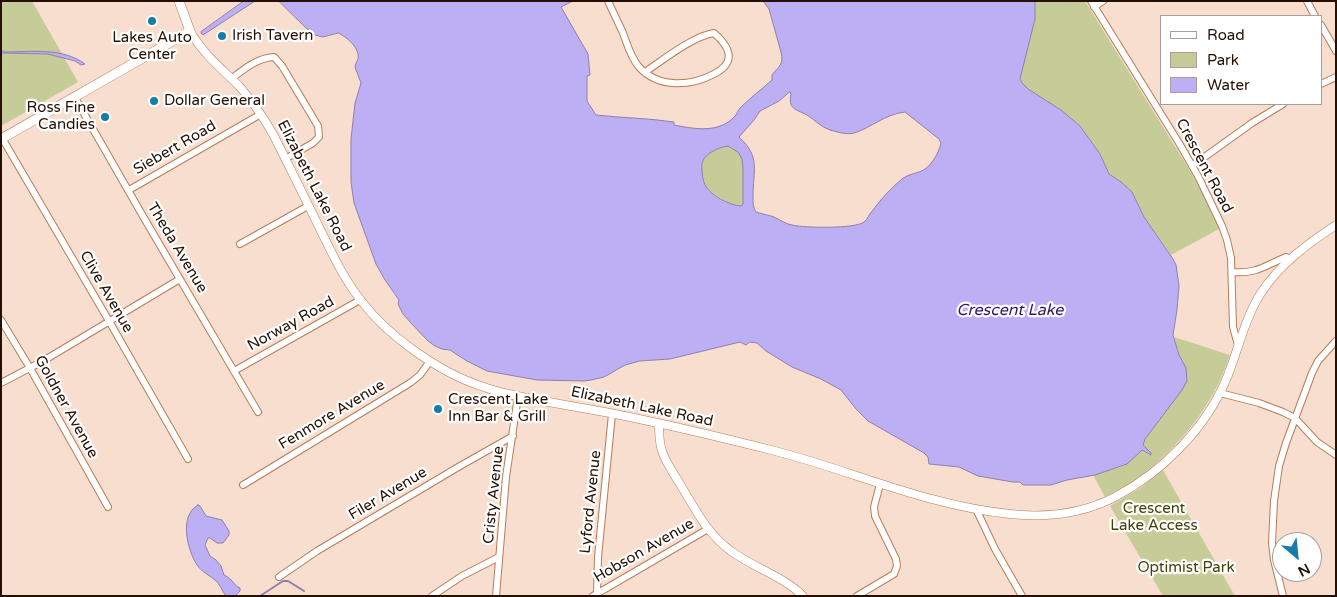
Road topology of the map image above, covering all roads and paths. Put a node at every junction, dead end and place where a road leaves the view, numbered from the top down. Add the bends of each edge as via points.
1 (179, 1) edge
2 (608, 1) edge
3 (1103, 1) edge
4 (1307, 1) edge
5 (1092, 4) edge
6 (1315, 15) edge
7 (1322, 27) edge
8 (190, 31) junction
9 (1336, 51) edge
10 (645, 72) junction
11 (1336, 77) edge
12 (231, 79) junction
13 (1322, 84) edge
14 (74, 96) junction
15 (1281, 105) edge
16 (261, 114) junction
17 (2, 138) edge
18 (285, 159) junction
19 (1192, 166) junction
20 (129, 190) junction
21 (308, 206) junction
22 (1336, 225) edge
23 (240, 244) dead end
24 (1290, 259) junction
25 (1232, 272) junction
26 (180, 279) junction
27 (360, 300) junction
28 (1, 320) edge
29 (109, 321) junction
30 (1336, 341) edge
31 (1238, 345) junction
32 (430, 361) junction
33 (30, 368) junction
34 (234, 371) junction
35 (1, 384) edge
36 (1220, 393) junction
37 (518, 396) junction
38 (258, 412) dead end
39 (612, 414) junction
40 (1295, 418) junction
41 (659, 424) junction
42 (513, 436) junction
43 (1336, 455) edge
44 (188, 459) dead end
45 (880, 484) junction
46 (243, 485) dead end
47 (108, 507) dead end
48 (976, 509) junction
49 (708, 529) junction
50 (500, 557) junction
51 (279, 577) dead end
52 (595, 594) edge
53 (432, 596) edge
54 (496, 596) edge
55 (803, 596) edge
56 (857, 596) edge
57 (1022, 596) edge
58 (1283, 596) edge

1 - 8 main road
2 - 10 street via 632,55
3 - 5 street
4 - 6 street
5 - 19 street, Crescent Road
7 - 9 street
8 - 12 street, Elizabeth Lake Road via 208,56
8 - 14 main road
10 - 10 street via 706,34 714,33 727,47 730,57 721,71 690,83 673,84 654,79
11 - 13 street
12 - 16 street, Elizabeth Lake Road
12 - 18 street via 246,67 267,58 274,57 282,66 318,126 319,137
14 - 17 main road
14 - 20 street, Theda Avenue
15 - 19 street
16 - 18 street, Elizabeth Lake Road
16 - 20 street, Siebert Road
17 - 29 street, Clive Avenue
18 - 21 street, Elizabeth Lake Road
19 - 25 street, Crescent Road via 1222,226
20 - 26 street, Theda Avenue
21 - 23 street
21 - 27 street, Elizabeth Lake Road
22 - 24 street, Elizabeth Lake Road
24 - 25 street via 1286,257 1246,273
24 - 31 street, Elizabeth Lake Road via 1260,295
25 - 31 street, Crescent Road via 1233,327
26 - 29 street
26 - 34 street, Theda Avenue
27 - 32 street, Elizabeth Lake Road via 390,331
27 - 34 street, Norway Road
28 - 33 street, Goldner Avenue
29 - 33 street
29 - 44 street, Clive Avenue
30 - 40 street via 1318,361
31 - 36 street, Elizabeth Lake Road
32 - 37 street, Elizabeth Lake Road via 474,384
32 - 46 street, Fenmore Avenue via 410,382
33 - 35 street
33 - 47 street, Goldner Avenue
34 - 38 street, Theda Avenue
36 - 40 street via 1259,403
36 - 48 street, Elizabeth Lake Road via 1170,457 1139,482 1105,502 1076,512 1049,515 1005,514
37 - 39 street, Elizabeth Lake Road
37 - 42 street, Cristy Avenue
39 - 41 street, Elizabeth Lake Road
39 - 52 street, Lyford Avenue
40 - 43 street via 1317,442
40 - 58 street via 1279,466 1272,523 1274,560
41 - 45 street, Elizabeth Lake Road via 788,455
41 - 49 street via 659,441 664,455
42 - 50 street, Cristy Avenue via 506,477
42 - 51 street, Filer Avenue via 317,551
45 - 48 street, Elizabeth Lake Road
45 - 56 street via 874,512 897,566 894,574
48 - 57 street
49 - 52 street, Hobson Avenue
49 - 55 street via 734,553 792,586
50 - 53 street
50 - 54 street, Cristy Avenue

